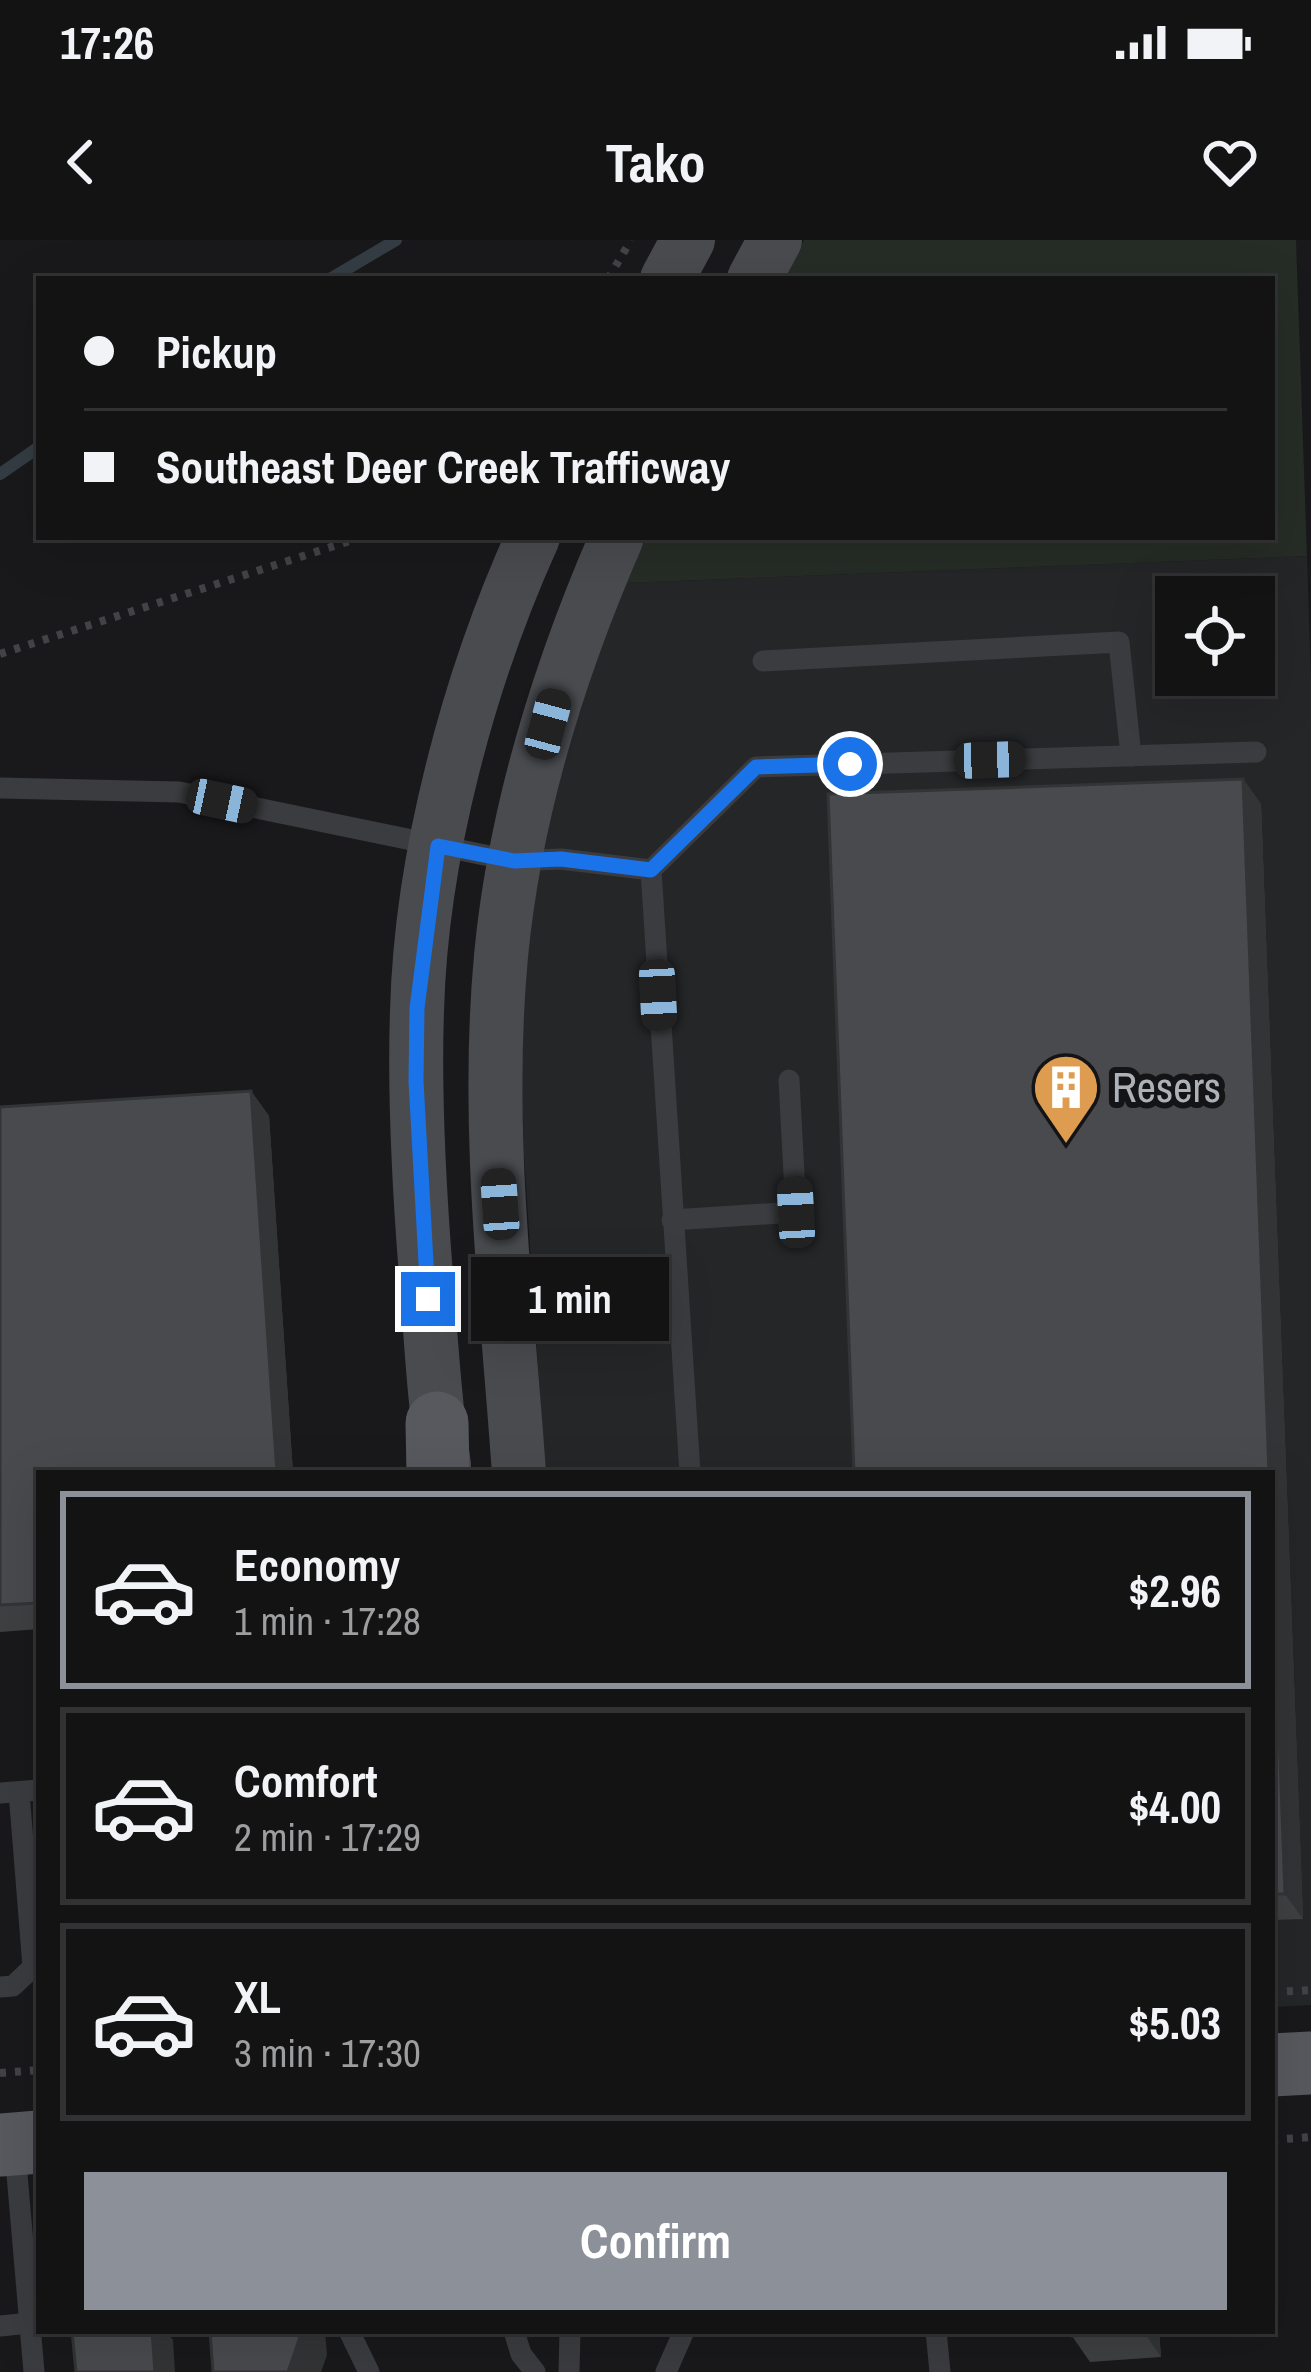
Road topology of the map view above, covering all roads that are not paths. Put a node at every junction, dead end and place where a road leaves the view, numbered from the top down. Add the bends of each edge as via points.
1 (688, 240) edge
2 (776, 240) edge
3 (669, 276) edge
4 (756, 276) edge
5 (532, 540) edge
6 (616, 540) edge
7 (763, 661) dead end
8 (1256, 752) dead end
9 (1131, 756) junction
10 (0, 788) edge
11 (438, 846) junction
12 (514, 861) junction
13 (651, 870) junction
14 (788, 1080) dead end
15 (672, 1220) junction
16 (440, 1456) edge
17 (519, 1470) edge
18 (690, 1470) edge
19 (19, 1792) edge
20 (0, 1988) edge
21 (1311, 2063) edge
22 (1275, 2065) edge
23 (18, 2144) edge
24 (34, 2323) edge
25 (0, 2326) edge
26 (351, 2334) edge
27 (515, 2334) edge
28 (570, 2334) edge
29 (683, 2334) edge
30 (936, 2334) edge
31 (34, 2372) edge
32 (369, 2372) edge
33 (535, 2372) edge
34 (569, 2372) edge
35 (666, 2372) edge
36 (940, 2372) edge

1 - 3 street
2 - 4 street
5 - 11 street via 480,677
6 - 12 street via 558,684
7 - 9 lane via 1119,642
8 - 9 lane
9 - 13 lane via 756,767
10 - 11 lane via 179,792
11 - 12 lane
11 - 16 street via 416,1081
12 - 13 lane
12 - 17 street via 501,955 497,1160
13 - 15 lane
14 - 15 lane via 796,1212
15 - 18 lane
19 - 20 lane via 33,1967
21 - 22 main road
23 - 24 lane
24 - 25 lane
24 - 31 lane
26 - 32 lane
27 - 33 lane
28 - 34 lane
29 - 35 lane
30 - 36 lane

